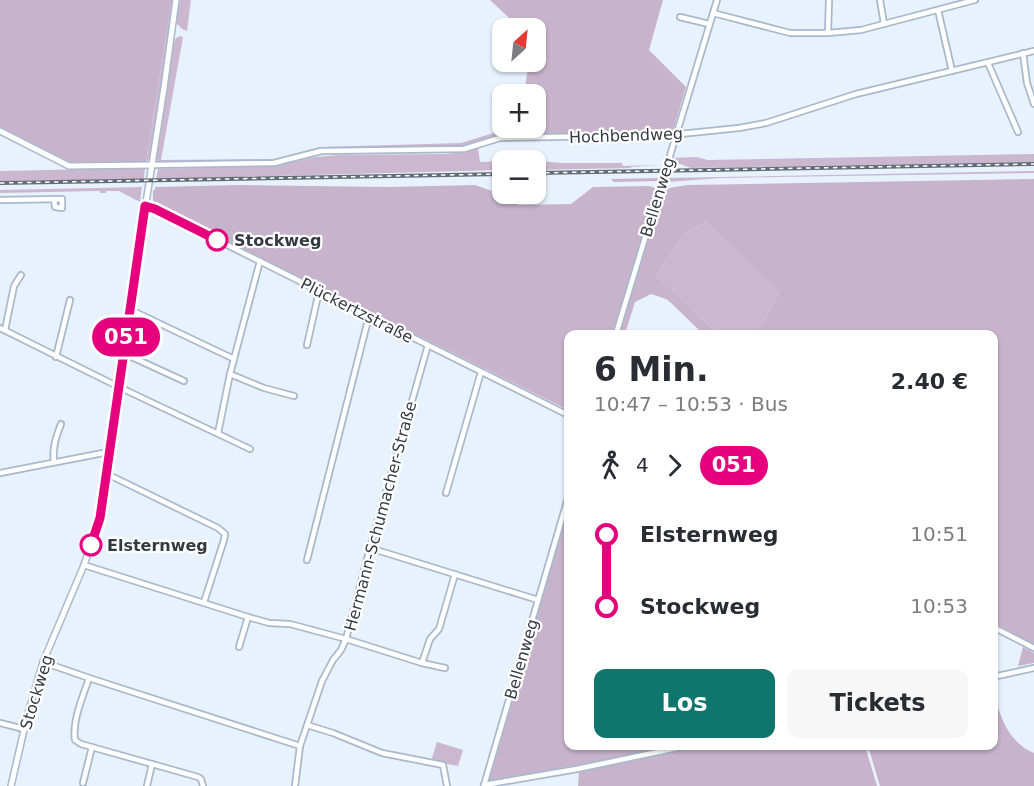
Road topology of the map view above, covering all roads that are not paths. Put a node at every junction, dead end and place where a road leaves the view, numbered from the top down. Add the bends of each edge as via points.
1 (176, 0) edge
2 (717, 0) edge
3 (829, 0) edge
4 (880, 0) edge
5 (975, 0) edge
6 (938, 10) junction
7 (713, 13) junction
8 (680, 17) dead end
9 (710, 24) junction
10 (884, 24) junction
11 (828, 33) junction
12 (1034, 51) edge
13 (1023, 53) junction
14 (988, 63) junction
15 (952, 71) junction
16 (1034, 104) edge
17 (0, 131) edge
18 (1018, 132) dead end
19 (676, 134) junction
20 (152, 165) junction
21 (54, 199) dead end
22 (0, 200) edge
23 (145, 206) junction
24 (260, 261) junction
25 (21, 274) dead end
26 (320, 291) junction
27 (70, 300) dead end
28 (129, 309) junction
29 (369, 316) junction
30 (2, 329) edge
31 (617, 330) edge
32 (307, 345) dead end
33 (428, 345) junction
34 (123, 353) junction
35 (56, 357) junction
36 (234, 359) junction
37 (481, 372) junction
38 (230, 374) junction
39 (184, 381) dead end
40 (119, 387) junction
41 (294, 396) dead end
42 (564, 413) edge
43 (61, 424) dead end
44 (218, 433) junction
45 (250, 449) dead end
46 (108, 452) junction
47 (54, 462) junction
48 (0, 473) edge
49 (105, 473) junction
50 (446, 493) dead end
51 (564, 512) edge
52 (370, 548) junction
53 (307, 560) dead end
54 (84, 565) junction
55 (454, 574) junction
56 (538, 600) junction
57 (204, 603) junction
58 (248, 617) junction
59 (998, 630) edge
60 (346, 639) junction
61 (239, 647) dead end
62 (1034, 648) edge
63 (43, 662) junction
64 (422, 663) junction
65 (445, 668) dead end
66 (1034, 668) edge
67 (998, 676) edge
68 (90, 678) junction
69 (0, 723) edge
70 (307, 725) junction
71 (24, 729) junction
72 (300, 746) junction
73 (92, 747) junction
74 (668, 750) edge
75 (152, 764) junction
76 (83, 783) dead end
77 (10, 786) edge
78 (147, 786) edge
79 (203, 786) edge
80 (295, 786) edge
81 (447, 786) edge
82 (482, 786) edge

1 - 20 street, Stockweg
2 - 7 street, Bellenweg
3 - 11 street
4 - 10 street
5 - 6 street
6 - 10 street
6 - 15 street
7 - 9 street, Bellenweg
7 - 11 street via 790,33
8 - 9 street
9 - 19 street, Bellenweg
10 - 11 street
12 - 13 street, Hochbendweg
13 - 14 street, Hochbendweg
13 - 16 street
14 - 15 street, Hochbendweg
14 - 18 street
15 - 19 street, Hochbendweg via 856,94 766,123
17 - 20 street via 69,166
19 - 20 street, Hochbendweg via 500,138 464,148 321,151 274,163
19 - 31 street, Bellenweg
20 - 23 street, Stockweg
21 - 22 street
23 - 24 street, Plückertzstraße
23 - 28 street, Stockweg
24 - 26 street, Plückertzstraße
24 - 36 street
25 - 30 street
26 - 29 street, Plückertzstraße
26 - 32 street
27 - 35 street
28 - 34 street, Stockweg
28 - 36 street
29 - 33 street, Plückertzstraße
29 - 53 street
30 - 35 street
33 - 37 street, Plückertzstraße
33 - 52 street, Hermann-Schumacher-Straße
34 - 39 street
34 - 40 street, Stockweg
35 - 40 street
36 - 38 street
37 - 42 street, Plückertzstraße
37 - 50 street
38 - 41 street
38 - 44 street
40 - 44 street
40 - 46 street, Stockweg
43 - 47 street via 53,445
44 - 45 street
46 - 47 street
46 - 49 street, Stockweg
47 - 48 street
49 - 54 street, Stockweg via 100,518
49 - 57 street via 225,534
51 - 56 street, Bellenweg
52 - 55 street
52 - 60 street, Hermann-Schumacher-Straße
54 - 57 street
54 - 63 street, Stockweg
55 - 56 street
55 - 64 street via 439,629 430,639
56 - 82 street, Bellenweg
57 - 58 street
58 - 60 street
58 - 61 street
59 - 62 street
60 - 64 street
60 - 70 street, Hermann-Schumacher-Straße via 322,681
63 - 68 street
63 - 71 street, Stockweg
64 - 65 street
66 - 67 street
68 - 72 street
68 - 73 street via 74,734 75,740
69 - 71 street
70 - 72 street, Hermann-Schumacher-Straße
70 - 81 street via 382,753 443,765
71 - 77 street, Stockweg
72 - 80 street, Hermann-Schumacher-Straße
73 - 75 street
73 - 76 street
74 - 82 street
75 - 78 street
75 - 79 street via 198,777

